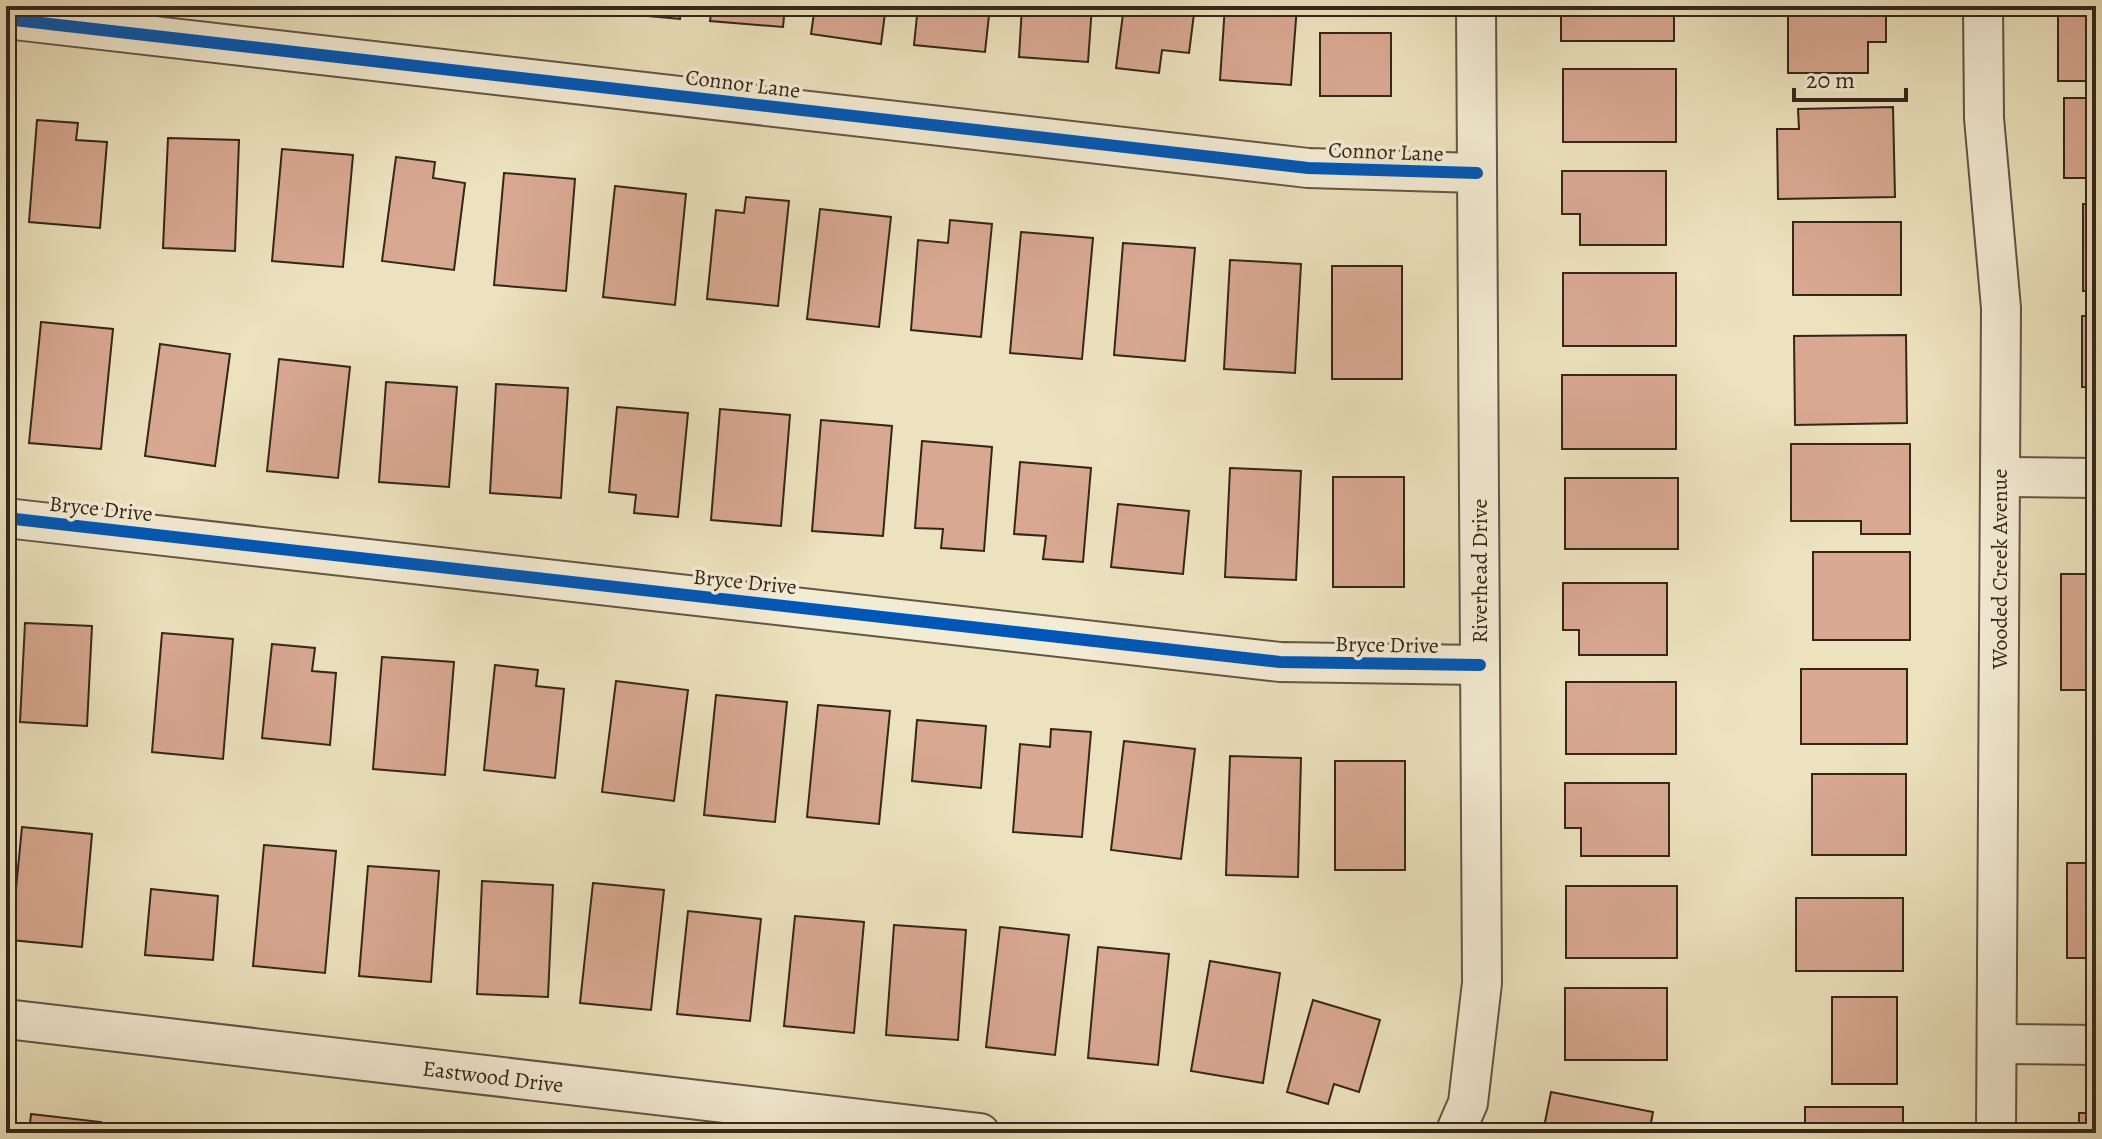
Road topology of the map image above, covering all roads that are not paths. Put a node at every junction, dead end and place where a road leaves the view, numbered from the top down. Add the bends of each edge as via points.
1 (1476, 6) edge
2 (1983, 6) edge
3 (6, 19) edge
4 (1477, 173) junction
5 (2000, 477) junction
6 (2096, 478) edge
7 (6, 518) edge
8 (1480, 665) junction
9 (6, 1019) edge
10 (1997, 1044) junction
11 (2096, 1045) edge
12 (980, 1133) edge
13 (1455, 1133) edge
14 (1996, 1133) edge

1 - 4 street, Riverhead Drive
2 - 5 street, Wooded Creek Avenue via 1984,118 2001,308
3 - 4 street, Connor Lane via 1308,168
4 - 8 street, Riverhead Drive
5 - 6 street
5 - 10 street, Wooded Creek Avenue
7 - 8 street, Bryce Drive via 1280,662
8 - 13 street, Riverhead Drive via 1482,983 1468,1103
9 - 12 street, Eastwood Drive
10 - 11 street
10 - 14 street, Wooded Creek Avenue

